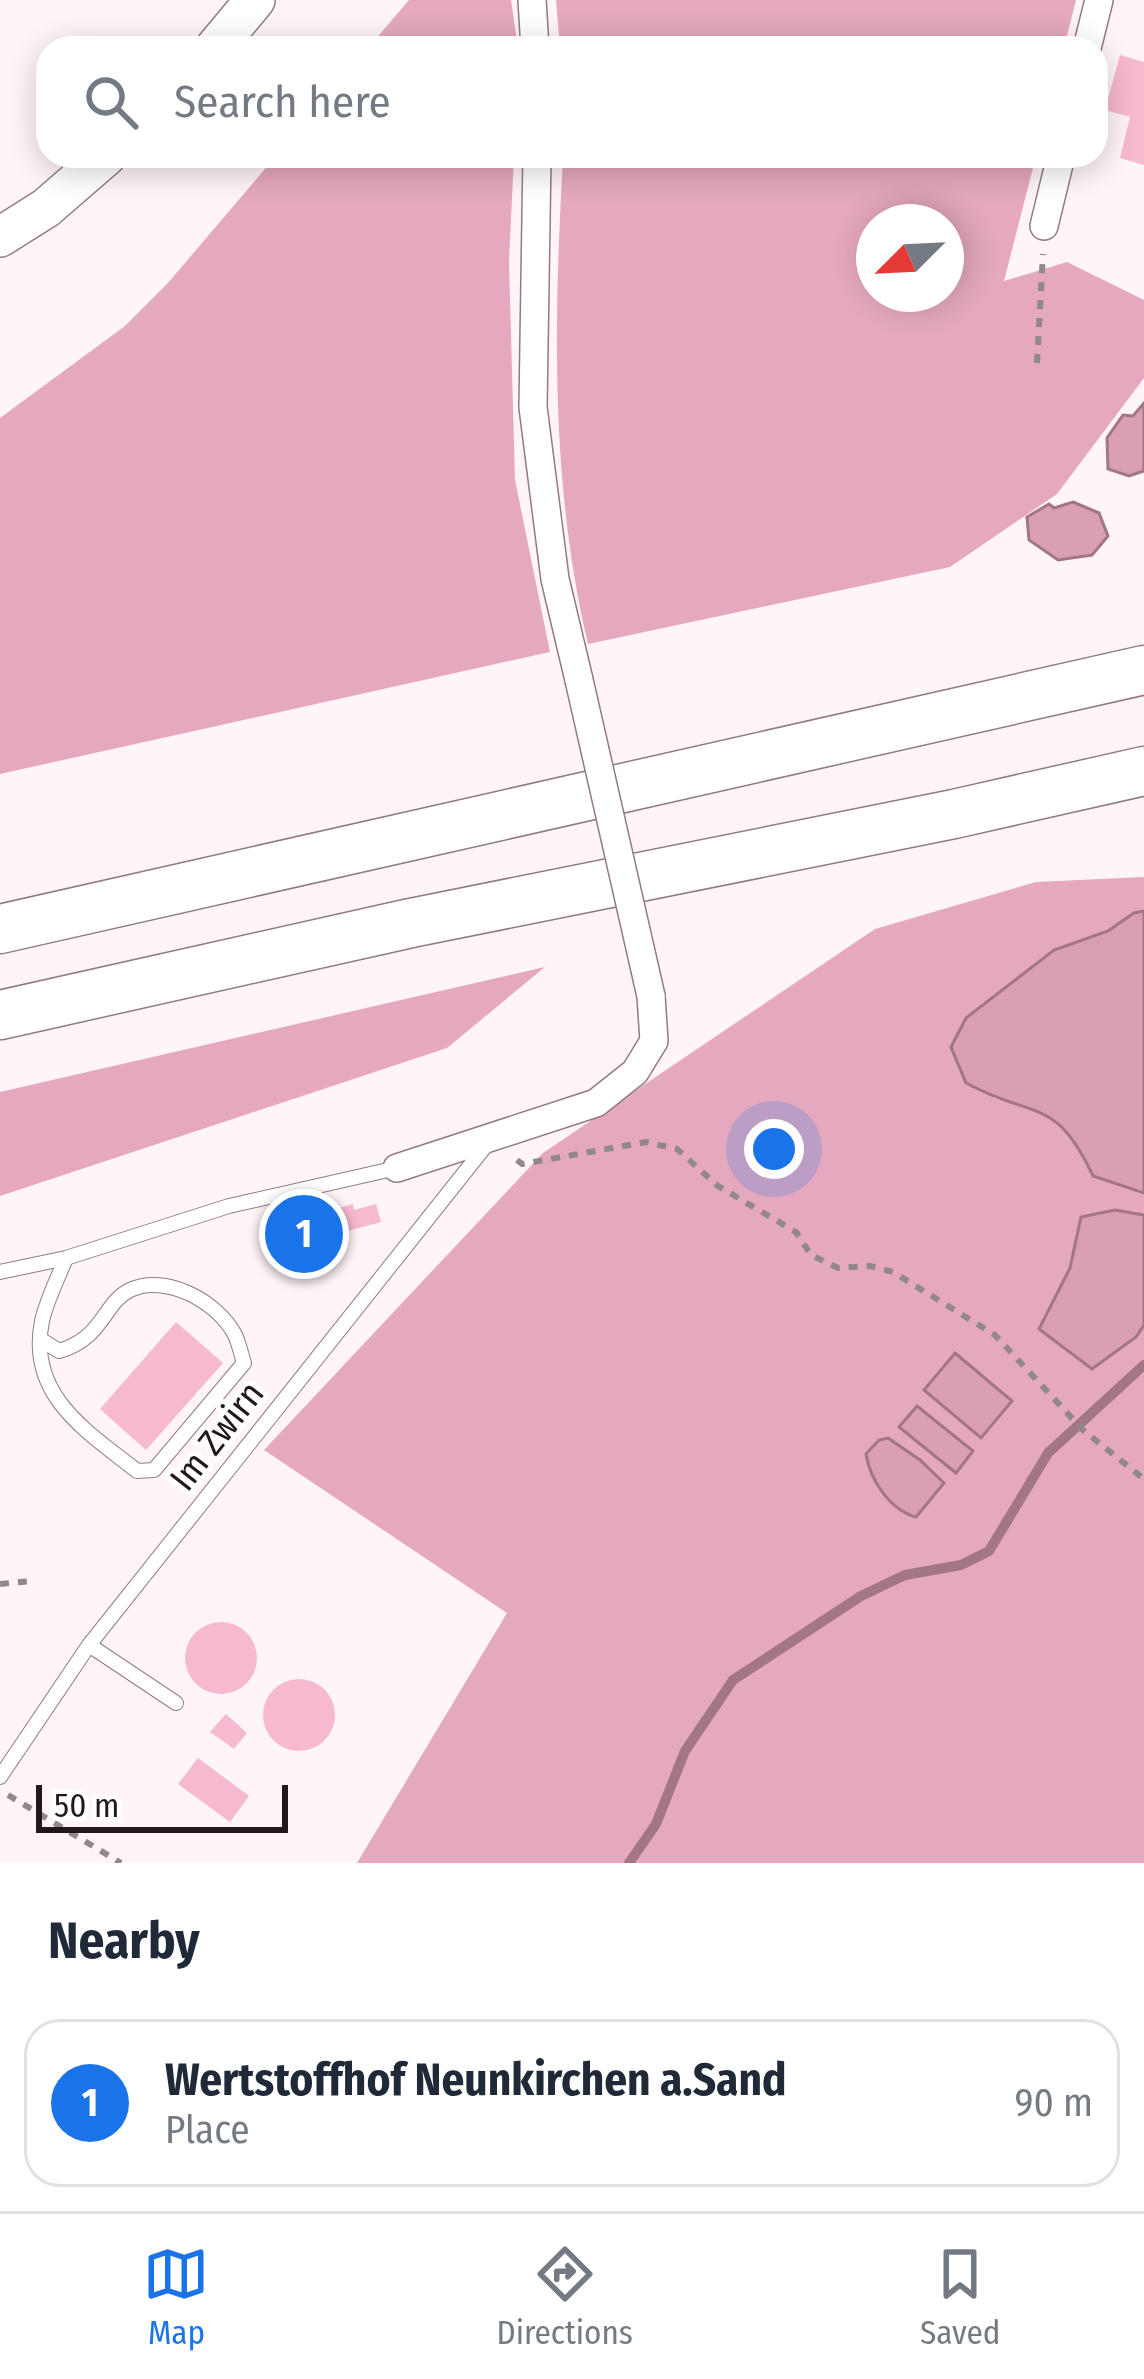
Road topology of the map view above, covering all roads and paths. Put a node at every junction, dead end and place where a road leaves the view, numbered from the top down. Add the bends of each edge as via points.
1 (255, 0) edge
2 (532, 0) edge
3 (1099, 0) edge
4 (224, 36) edge
5 (534, 36) edge
6 (1090, 36) edge
7 (92, 168) edge
8 (537, 168) edge
9 (1058, 168) edge
10 (1044, 226) joint
11 (0, 237) edge
12 (1037, 363) dead end
13 (1144, 670) edge
14 (1144, 771) edge
15 (0, 929) edge
16 (0, 1015) edge
17 (491, 1139) junction
18 (397, 1168) joint
19 (66, 1258) junction
20 (0, 1272) edge
21 (40, 1339) junction
22 (1144, 1479) edge
23 (32, 1581) dead end
24 (0, 1585) edge
25 (89, 1646) junction
26 (176, 1703) dead end
27 (0, 1777) edge
28 (0, 1790) edge
29 (121, 1863) edge

1 - 4 main road
2 - 5 street
3 - 6 street
7 - 11 main road
8 - 17 street, bridge via 533,407 555,579 651,996 653,1041 635,1072 596,1102
9 - 10 street
10 - 12 path
13 - 15 highway
14 - 16 highway
17 - 18 street
17 - 22 path via 522,1164 646,1142 676,1149 718,1186 796,1232 811,1255 838,1268 893,1272 995,1335 1084,1430
17 - 25 lane, Im Zwirn
18 - 19 lane via 229,1206
19 - 20 lane
19 - 21 lane
21 - 21 lane via 51,1394 137,1471 154,1470 244,1363 234,1333 206,1304 166,1284 128,1291 77,1346 59,1351
23 - 24 path
25 - 26 lane
25 - 27 lane, Im Zwirn
28 - 29 path

